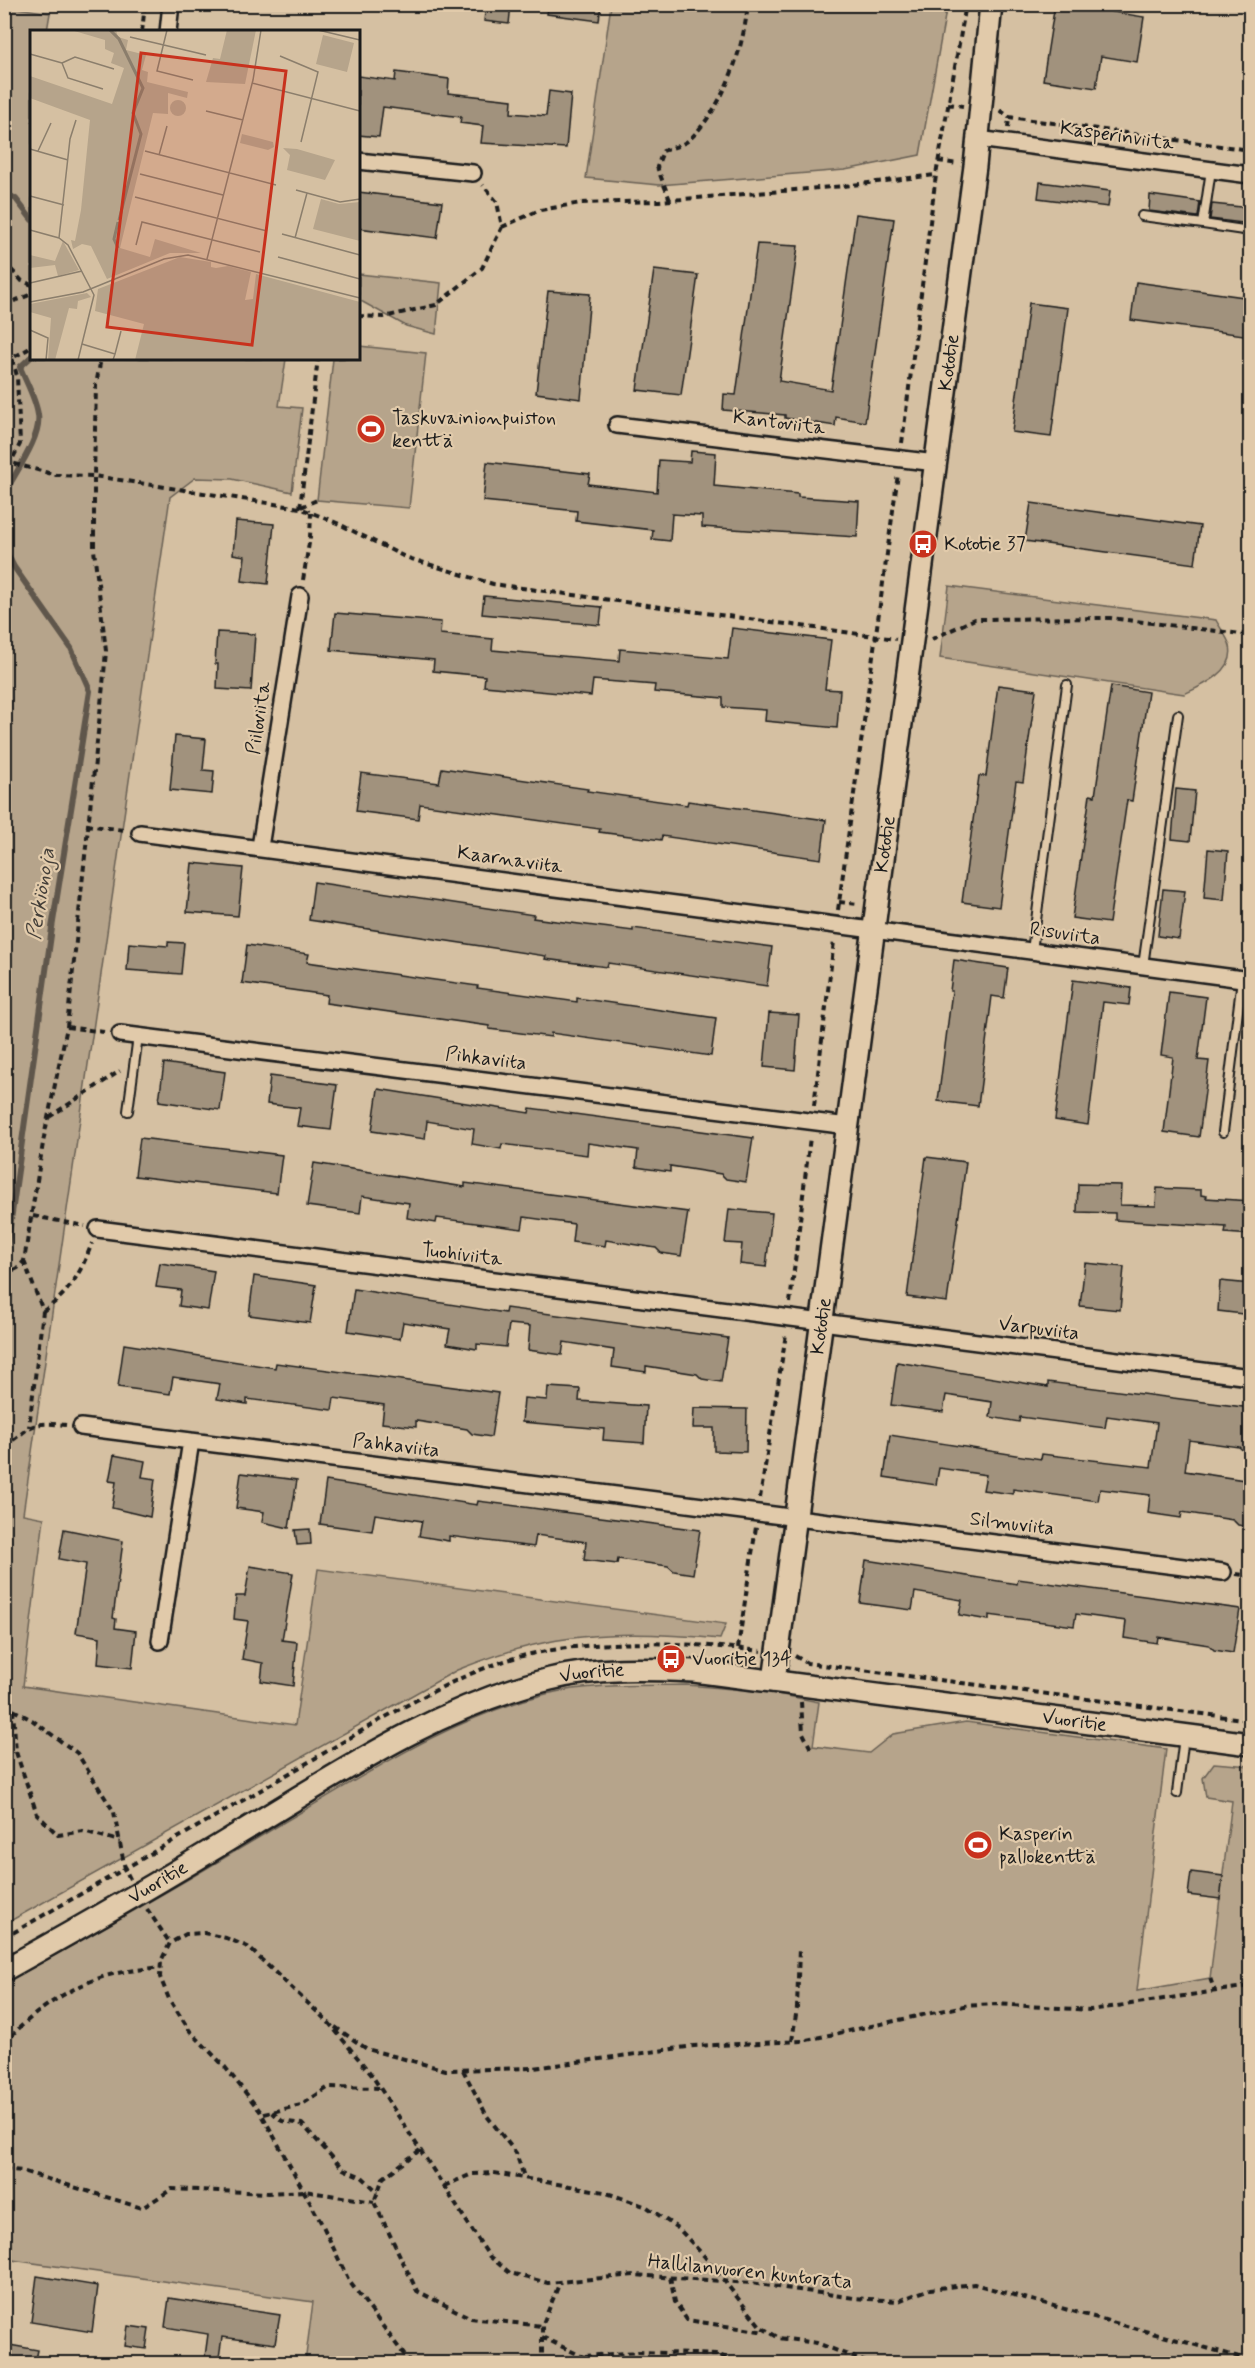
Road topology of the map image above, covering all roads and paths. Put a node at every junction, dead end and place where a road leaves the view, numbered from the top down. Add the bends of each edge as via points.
1 (145, 4) edge
2 (171, 4) edge
3 (748, 4) edge
4 (966, 4) edge
5 (992, 4) edge
6 (142, 30) edge
7 (168, 30) edge
8 (948, 104) junction
9 (982, 108) junction
10 (978, 139) junction
11 (1251, 150) edge
12 (360, 161) edge
13 (1211, 170) junction
14 (472, 173) joint
15 (1251, 175) edge
16 (936, 176) junction
17 (670, 200) junction
18 (1143, 216) dead end
19 (1203, 224) junction
20 (502, 227) junction
21 (1251, 231) edge
22 (4, 262) edge
23 (30, 284) edge
24 (30, 295) edge
25 (4, 305) edge
26 (360, 316) edge
27 (30, 348) edge
28 (101, 360) edge
29 (318, 360) edge
30 (617, 425) dead end
31 (900, 460) junction
32 (4, 461) edge
33 (13, 464) junction
34 (936, 464) junction
35 (4, 476) edge
36 (94, 476) junction
37 (317, 500) dead end
38 (300, 508) junction
39 (311, 513) junction
40 (300, 596) joint
41 (1251, 635) edge
42 (875, 636) junction
43 (924, 642) dead end
44 (1067, 685) dead end
45 (1178, 715) dead end
46 (86, 825) junction
47 (140, 832) joint
48 (260, 847) junction
49 (836, 925) junction
50 (874, 930) junction
51 (1032, 951) junction
52 (1143, 966) junction
53 (1246, 979) edge
54 (67, 1027) junction
55 (120, 1034) joint
56 (138, 1036) junction
57 (134, 1063) junction
58 (128, 1111) dead end
59 (48, 1118) junction
60 (812, 1122) junction
61 (848, 1126) junction
62 (1223, 1132) dead end
63 (33, 1216) junction
64 (98, 1229) junction
65 (24, 1261) junction
66 (4, 1275) edge
67 (43, 1311) junction
68 (788, 1319) junction
69 (822, 1323) junction
70 (1251, 1377) edge
71 (29, 1427) junction
72 (81, 1427) joint
73 (191, 1441) junction
74 (4, 1446) edge
75 (758, 1513) junction
76 (796, 1518) junction
77 (1223, 1572) dead end
78 (160, 1641) dead end
79 (738, 1648) junction
80 (778, 1653) junction
81 (807, 1663) junction
82 (774, 1681) junction
83 (804, 1686) junction
84 (4, 1705) edge
85 (13, 1710) junction
86 (1251, 1720) edge
87 (1184, 1735) junction
88 (1251, 1744) edge
89 (812, 1751) dead end
90 (1177, 1793) dead end
91 (120, 1841) junction
92 (125, 1869) junction
93 (138, 1895) junction
94 (4, 1938) edge
95 (170, 1943) junction
96 (799, 1948) dead end
97 (161, 1967) junction
98 (4, 1970) edge
99 (1210, 1978) dead end
100 (1251, 1986) edge
101 (1215, 1992) junction
102 (329, 2023) junction
103 (792, 2041) junction
104 (4, 2044) edge
105 (463, 2070) junction
106 (380, 2088) junction
107 (272, 2112) junction
108 (264, 2114) dead end
109 (420, 2150) junction
110 (4, 2169) edge
111 (524, 2177) junction
112 (444, 2186) junction
113 (304, 2191) junction
114 (378, 2192) junction
115 (374, 2202) junction
116 (670, 2277) junction
117 (723, 2281) junction
118 (560, 2282) junction
119 (542, 2326) junction
120 (769, 2332) junction
121 (542, 2337) junction
122 (585, 2356) junction
123 (1251, 2360) edge
124 (411, 2364) edge
125 (542, 2364) edge
126 (598, 2364) edge
127 (736, 2364) edge
128 (871, 2364) edge

1 - 6 path
2 - 7 street
3 - 17 path via 745,33 718,104 688,141 663,150 657,167
4 - 8 path
5 - 9 street, Kototie
8 - 9 path
8 - 16 path
9 - 10 street, Kototie
9 - 11 path via 1000,110 1009,117
10 - 13 street, Kasperinviita
10 - 34 street, Kototie
12 - 14 street
13 - 15 street, Kasperinviita
13 - 19 lane
14 - 20 path via 497,202
16 - 17 path
16 - 31 path
17 - 20 path via 581,203 540,210
18 - 19 lane
19 - 21 lane
20 - 26 path via 482,268 436,305 384,317
22 - 23 path
24 - 25 path
27 - 33 path via 12,358 17,376 20,444
28 - 36 path via 96,384
29 - 38 path
30 - 31 street, Kantoviita
31 - 34 street, Kantoviita
31 - 42 path
32 - 33 path
33 - 35 path
33 - 36 path via 56,475
34 - 50 street, Kototie
36 - 38 path
36 - 46 path via 94,550 106,651
37 - 38 path
38 - 39 path
39 - 40 path
39 - 42 path via 405,557 494,585
40 - 48 street, Piiloviita
41 - 43 path via 1110,618 975,619
42 - 49 path
44 - 51 lane
45 - 52 lane
46 - 47 path
46 - 54 path
47 - 48 street, Kaarnaviita
48 - 49 street, Kaarnaviita
49 - 50 street, Kaarnaviita
49 - 60 path
50 - 51 street, Risuviita
50 - 61 street, Kototie
51 - 52 street, Risuviita
52 - 53 street, Risuviita
53 - 62 lane
54 - 55 path
54 - 59 path
55 - 56 street, Pihkaviita
56 - 57 lane
56 - 60 street, Pihkaviita
57 - 58 lane
57 - 59 path
59 - 63 path
60 - 61 street, Pihkaviita
60 - 68 path
61 - 69 street, Kototie
63 - 64 path
63 - 65 path
64 - 67 path via 79,1276 59,1300
64 - 68 street, Tuohiviita
65 - 66 path
65 - 67 path
67 - 71 path
68 - 69 street, Tuohiviita
68 - 75 path
69 - 70 street, Varpuviita
69 - 76 street, Kototie
71 - 72 path via 41,1422
71 - 74 path
72 - 73 street, Pahkaviita
73 - 75 street, Pahkaviita
73 - 78 street
75 - 76 street, Pahkaviita
75 - 79 path
76 - 77 street, Silmuviita
76 - 80 street, Kototie
79 - 80 path
79 - 92 path via 673,1644 577,1646 524,1656 468,1676 362,1732
80 - 81 path
80 - 82 street, Kototie
81 - 83 path
81 - 86 path
82 - 83 street, Vuoritie
82 - 93 street, Vuoritie via 694,1671 616,1668 551,1679 477,1703 415,1729
83 - 87 street, Vuoritie
83 - 89 path via 803,1733
84 - 85 path
85 - 91 path via 77,1753 114,1812
85 - 91 path via 16,1752 37,1814 58,1835 83,1831
87 - 88 street, Vuoritie
87 - 90 lane
91 - 92 path
92 - 93 path
92 - 94 path
93 - 95 path
93 - 98 street, Vuoritie
95 - 97 path
95 - 102 path, Hallilanvuoren kuntorata via 186,1934 204,1933 248,1947
96 - 103 path
97 - 104 path via 117,1973 65,1993
97 - 113 path via 160,1977 169,2000 190,2031 260,2111
99 - 101 path
100 - 101 path, Hallilanvuoren kuntorata
101 - 103 path, Hallilanvuoren kuntorata via 1091,2010 964,2006
102 - 105 path, Hallilanvuoren kuntorata via 367,2049 446,2070
102 - 106 path, Hallilanvuoren kuntorata
103 - 105 path, Hallilanvuoren kuntorata via 694,2046 534,2068
105 - 111 path via 487,2116 516,2153
106 - 107 path via 329,2086 301,2105
106 - 109 path, Hallilanvuoren kuntorata
107 - 108 path
107 - 114 path via 282,2121 302,2124 343,2169
109 - 112 path, Hallilanvuoren kuntorata
109 - 114 path via 383,2178
110 - 113 path via 142,2208 172,2189
111 - 112 path via 472,2174
111 - 117 path via 604,2192 647,2207 679,2229
112 - 118 path, Hallilanvuoren kuntorata via 489,2256 510,2273 548,2283
113 - 115 path
113 - 124 path via 349,2282
114 - 115 path
115 - 119 path via 417,2291 471,2318
116 - 117 path, Hallilanvuoren kuntorata
116 - 118 path, Hallilanvuoren kuntorata via 634,2275
116 - 120 path via 675,2302 687,2320
117 - 120 path via 761,2328
117 - 123 path, Hallilanvuoren kuntorata via 898,2301 930,2289 974,2284
118 - 119 path
119 - 121 path
120 - 128 path via 779,2338 817,2343
121 - 122 path
121 - 125 path
122 - 126 path
122 - 127 path via 638,2352 720,2355

